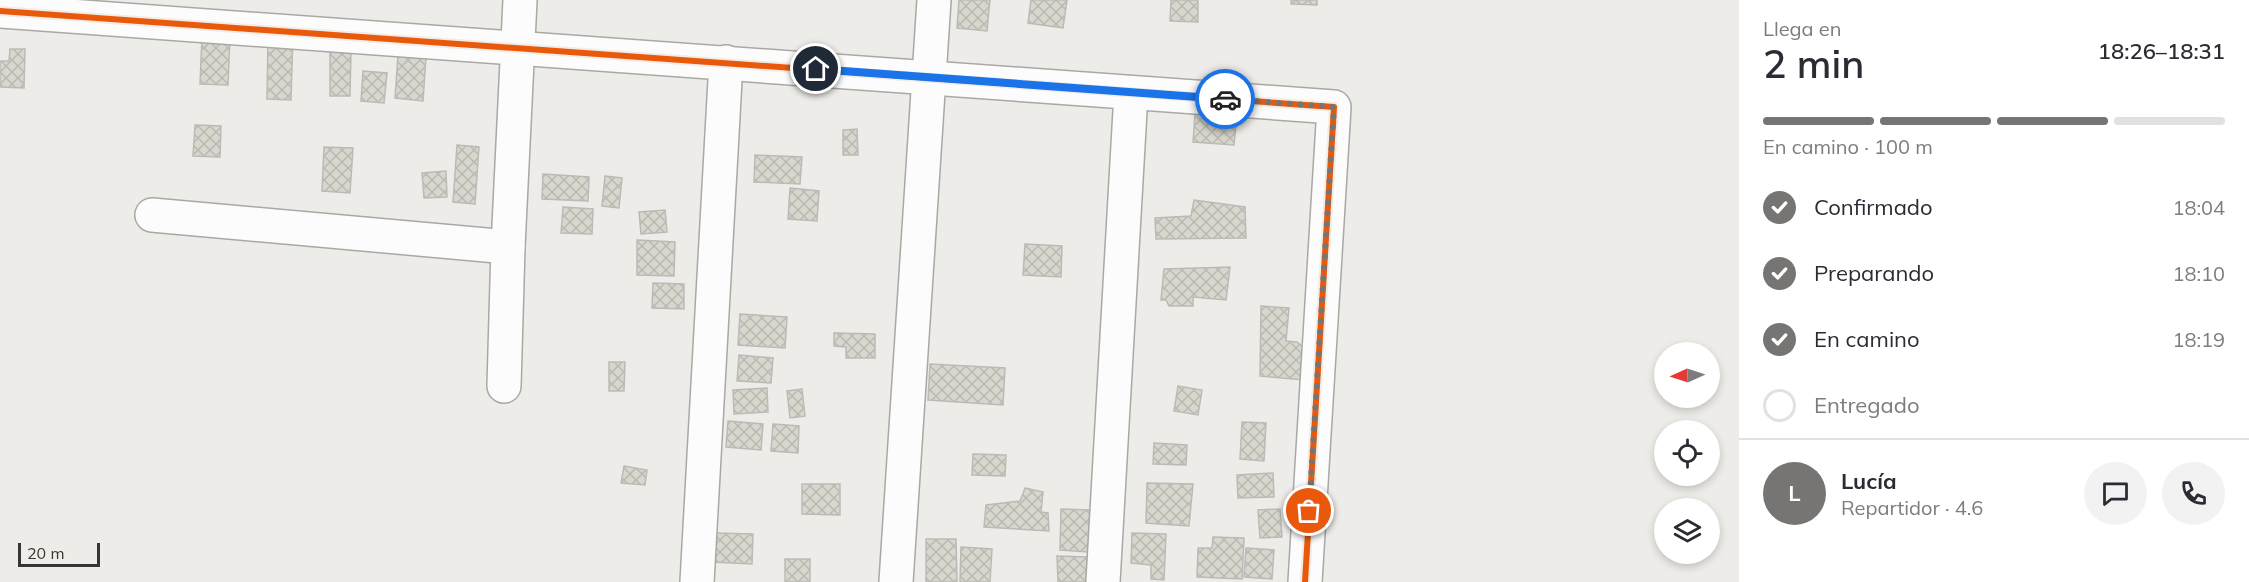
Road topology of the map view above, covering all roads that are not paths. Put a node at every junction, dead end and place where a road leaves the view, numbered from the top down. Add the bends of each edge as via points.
1 (520, 0) edge
2 (934, 0) edge
3 (0, 10) edge
4 (517, 47) junction
5 (726, 62) junction
6 (929, 78) junction
7 (1131, 93) junction
8 (152, 215) dead end
9 (508, 247) junction
10 (504, 386) dead end
11 (697, 582) edge
12 (896, 582) edge
13 (1103, 582) edge
14 (1305, 582) edge

1 - 4 street
2 - 6 street
3 - 4 street
4 - 5 street
4 - 9 street
5 - 6 street
5 - 11 street
6 - 7 street
6 - 12 street
7 - 13 street
7 - 14 street via 1334,107
8 - 9 street
9 - 10 street

